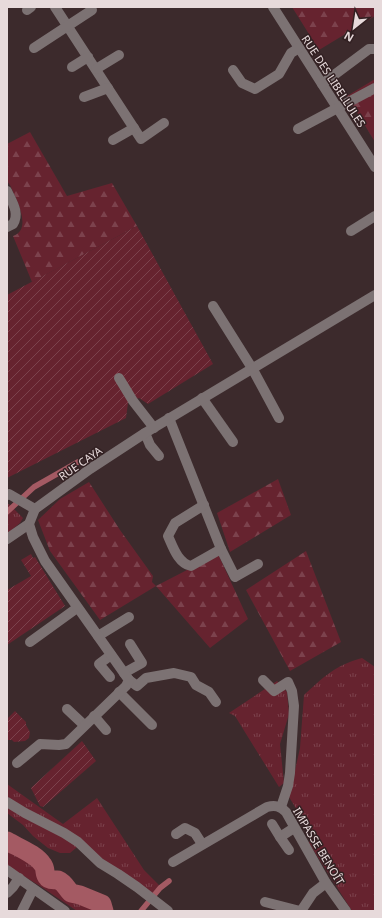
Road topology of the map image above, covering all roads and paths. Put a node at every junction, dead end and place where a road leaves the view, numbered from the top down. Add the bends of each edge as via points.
1 (55, 7) edge
2 (273, 7) edge
3 (92, 10) dead end
4 (68, 26) junction
5 (34, 48) dead end
6 (299, 48) junction
7 (375, 49) edge
8 (119, 55) dead end
9 (88, 57) junction
10 (72, 67) dead end
11 (96, 69) junction
12 (233, 70) dead end
13 (322, 84) junction
14 (108, 88) junction
15 (375, 88) edge
16 (84, 97) dead end
17 (338, 108) junction
18 (164, 123) dead end
19 (298, 129) dead end
20 (135, 130) junction
21 (113, 140) dead end
22 (375, 167) edge
23 (7, 191) edge
24 (375, 216) edge
25 (7, 227) edge
26 (351, 232) dead end
27 (375, 295) edge
28 (213, 306) dead end
29 (252, 368) junction
30 (119, 378) dead end
31 (202, 398) junction
32 (169, 418) junction
33 (279, 418) dead end
34 (149, 430) junction
35 (233, 442) dead end
36 (159, 456) dead end
37 (8, 494) edge
38 (204, 505) junction
39 (35, 509) junction
40 (29, 524) junction
41 (7, 539) edge
42 (221, 549) junction
43 (258, 564) dead end
44 (77, 608) junction
45 (129, 617) dead end
46 (98, 636) junction
47 (30, 642) dead end
48 (130, 644) dead end
49 (111, 655) junction
50 (110, 677) dead end
51 (127, 677) junction
52 (263, 680) dead end
53 (119, 692) junction
54 (216, 702) dead end
55 (68, 709) dead end
56 (94, 716) junction
57 (152, 725) dead end
58 (81, 729) junction
59 (106, 730) dead end
60 (17, 763) dead end
61 (7, 802) edge
62 (281, 807) junction
63 (272, 824) dead end
64 (294, 828) junction
65 (176, 834) dead end
66 (280, 837) junction
67 (202, 844) junction
68 (289, 850) dead end
69 (173, 862) dead end
70 (7, 870) edge
71 (19, 878) junction
72 (326, 883) junction
73 (33, 888) junction
74 (7, 893) edge
75 (265, 902) dead end
76 (63, 910) edge
77 (22, 911) edge
78 (168, 911) edge
79 (301, 911) edge
80 (346, 911) edge

1 - 4 street
2 - 6 street, RUE DES LIBELLULES
3 - 4 street
4 - 5 street
4 - 9 street
6 - 12 street via 290,53 279,74 255,89 242,83
6 - 13 street, RUE DES LIBELLULES
7 - 13 street via 369,49
8 - 11 street
9 - 10 street
9 - 11 street
11 - 14 street
13 - 17 street, RUE DES LIBELLULES
14 - 16 street
14 - 20 street
15 - 17 street
17 - 19 street
17 - 22 street, RUE DES LIBELLULES
18 - 20 street via 141,139
20 - 21 street
23 - 25 street via 16,217 13,224
24 - 26 street
27 - 29 street, RUE CAYA
28 - 29 street
29 - 31 street, RUE CAYA
29 - 33 street
30 - 34 street
31 - 32 street, RUE CAYA
31 - 35 street
32 - 34 street, RUE CAYA
32 - 38 street
34 - 36 street via 150,445
34 - 39 street, RUE CAYA
37 - 39 street
38 - 42 street
38 - 42 street via 175,523 168,536 179,558 191,566
39 - 40 street
40 - 41 street
40 - 44 street via 45,561
42 - 43 street via 235,577
44 - 46 street
44 - 47 street
45 - 46 street
46 - 49 street
48 - 51 street via 142,663
49 - 50 street via 99,664
49 - 51 street
51 - 53 street via 126,686
51 - 54 street via 137,686 146,678 174,673 191,677 196,685 209,692
52 - 62 street via 274,691 288,682 292,691 294,706 290,773
53 - 56 street
53 - 57 street
55 - 58 street
56 - 58 street
56 - 59 street
58 - 60 street via 66,744 40,744
61 - 78 street via 73,839 100,863 131,882
62 - 64 street, IMPASSE BENOÎT
62 - 67 street, IMPASSE BENOÎT via 268,807
63 - 66 street
64 - 66 street
64 - 72 street, IMPASSE BENOÎT
65 - 67 street via 185,828 195,833
66 - 68 street
67 - 69 street, IMPASSE BENOÎT
70 - 71 street
71 - 73 street
71 - 74 street
72 - 79 street via 313,893
72 - 80 street, IMPASSE BENOÎT
73 - 76 street
73 - 77 street
75 - 79 street

